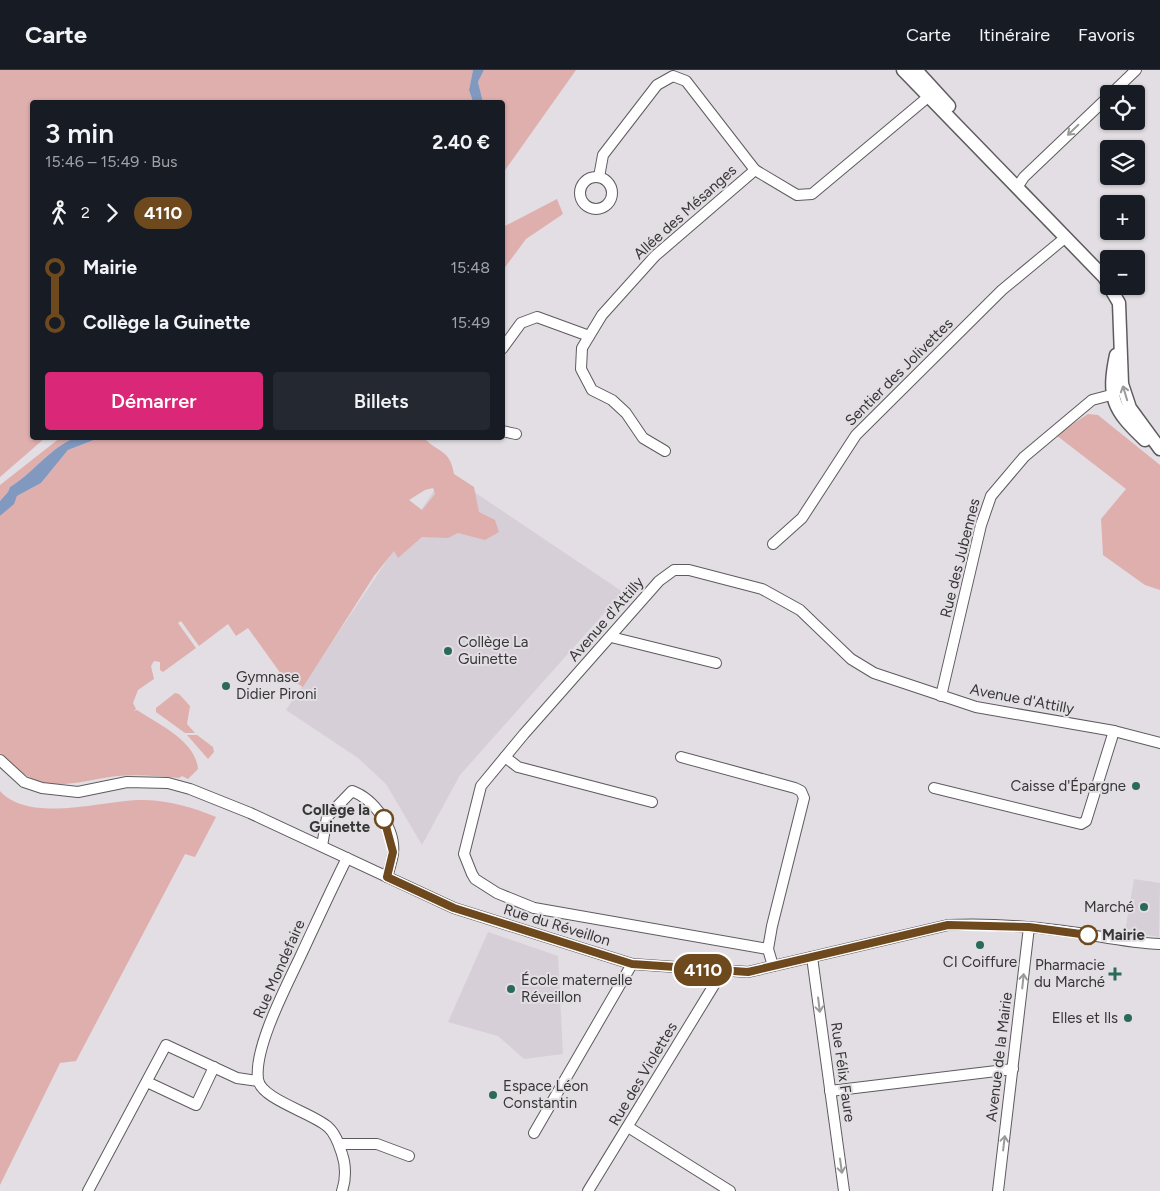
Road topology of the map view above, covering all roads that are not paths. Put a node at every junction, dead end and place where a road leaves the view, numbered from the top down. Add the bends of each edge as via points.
1 (903, 70) edge
2 (916, 70) edge
3 (1136, 70) edge
4 (1120, 85) edge
5 (933, 93) junction
6 (1100, 105) edge
7 (755, 170) junction
8 (599, 177) dead end
9 (1014, 182) junction
10 (1066, 237) junction
11 (1100, 273) edge
12 (1114, 295) edge
13 (1121, 330) junction
14 (590, 336) junction
15 (505, 345) edge
16 (1112, 395) junction
17 (505, 432) edge
18 (516, 434) dead end
19 (1160, 450) edge
20 (665, 451) dead end
21 (773, 544) dead end
22 (612, 636) junction
23 (716, 663) dead end
24 (942, 696) junction
25 (1114, 731) junction
26 (1160, 743) edge
27 (505, 756) junction
28 (681, 757) dead end
29 (0, 760) edge
30 (934, 788) dead end
31 (652, 802) dead end
32 (322, 846) junction
33 (347, 858) junction
34 (387, 877) junction
35 (1029, 927) junction
36 (1137, 943) junction
37 (1160, 944) edge
38 (768, 949) junction
39 (1160, 951) edge
40 (812, 957) junction
41 (632, 964) junction
42 (773, 966) junction
43 (722, 972) junction
44 (214, 1067) junction
45 (1013, 1069) junction
46 (258, 1080) junction
47 (147, 1082) junction
48 (830, 1091) junction
49 (628, 1127) junction
50 (534, 1133) dead end
51 (339, 1144) junction
52 (409, 1156) dead end
53 (88, 1191) edge
54 (342, 1191) edge
55 (588, 1191) edge
56 (730, 1191) edge
57 (844, 1191) edge
58 (998, 1191) edge

1 - 5 street
2 - 5 street
3 - 4 street
5 - 7 street, Allée des Mésanges via 812,194 797,195
5 - 9 street
6 -> 9 street via 1024,177
7 - 8 street via 686,80 674,76 658,85 603,155
7 - 14 street, Allée des Mésanges via 655,256 602,315
9 - 10 street
10 - 11 street
10 - 21 street, Sentier des Jolivettes via 1002,290 856,435 802,518
12 - 13 street via 1119,303
13 - 16 street
19 -> 13 street via 1130,408 1122,384
14 - 15 street via 537,317 521,323
14 - 20 street, Allée des Mésanges via 582,348 581,369 592,390 612,400 626,413 643,438
16 - 19 street via 1133,429
16 - 24 street, Rue des Jubennes via 1092,400 1024,457 991,496 981,525
17 - 18 street
22 - 23 street
22 - 24 street, Avenue d'Attilly via 659,581 674,570 689,570 778,597 800,610 851,659 874,673
22 - 27 street, Avenue d'Attilly
24 - 25 street, Avenue d'Attilly via 976,707
25 - 26 street, Avenue d'Attilly
25 - 30 street via 1086,820 1081,824
27 - 31 street via 518,767
27 - 38 street, Avenue d'Attilly via 481,786 464,854 475,879 514,902 534,908
28 - 38 street via 801,791 804,798
29 - 32 street, Rue du Réveillon via 24,782 42,788 78,792 127,782 168,783 213,796
32 - 33 street, Rue du Réveillon
32 - 34 street via 327,817 352,791 361,794 384,819 389,830 393,852
33 - 34 street, Rue du Réveillon
33 - 46 street, Rue Mondefaire via 272,1016 259,1062
34 - 41 street, Rue du Réveillon via 454,908
35 - 36 street, Rue du Réveillon
35 - 40 street, Rue du Réveillon via 948,925
45 -> 35 street, Avenue de la Mairie
36 - 37 street, Rue du Réveillon
36 - 39 street, Rue du Réveillon
38 - 42 street
40 - 42 street, Rue du Réveillon
40 -> 48 street, Rue Félix Faure
41 - 43 street, Rue du Réveillon
41 - 50 street
42 - 43 street, Rue du Réveillon via 748,972
43 - 49 street, Rue des Violettes
44 - 46 street via 237,1078
44 - 47 street via 166,1045
44 - 47 street via 196,1105
45 - 48 street
58 -> 45 street, Avenue de la Mairie
46 - 51 street via 267,1094 328,1127
47 - 53 street
48 -> 57 street, Rue Félix Faure
49 - 55 street, Rue des Violettes
49 - 56 street
51 - 52 street via 377,1144
51 - 54 street via 344,1160 345,1184

